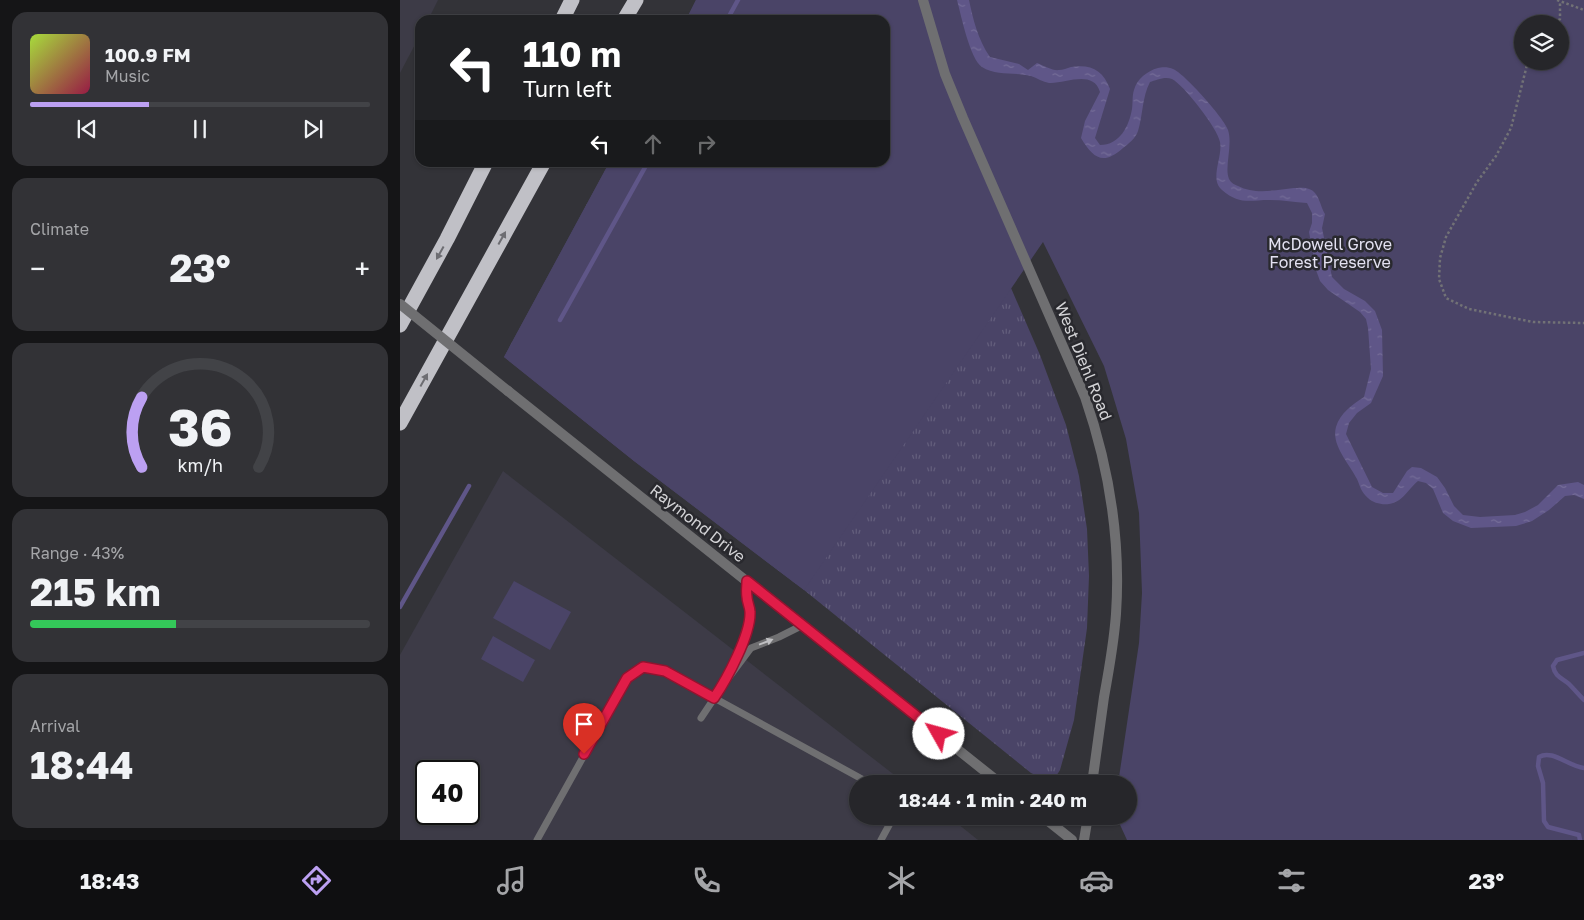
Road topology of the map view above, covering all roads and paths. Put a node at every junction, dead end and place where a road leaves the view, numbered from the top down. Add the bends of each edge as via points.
1 (572, 0) edge
2 (636, 0) edge
3 (923, 0) edge
4 (1558, 1) edge
5 (1584, 10) edge
6 (564, 15) edge
7 (627, 15) edge
8 (1560, 15) edge
9 (1526, 70) edge
10 (483, 167) edge
11 (541, 167) edge
12 (400, 304) edge
13 (1584, 323) edge
14 (400, 326) edge
15 (400, 423) edge
16 (747, 581) junction
17 (803, 625) junction
18 (721, 688) junction
19 (714, 698) junction
20 (702, 718) dead end
21 (855, 775) edge
22 (990, 775) edge
23 (1093, 775) edge
24 (890, 825) edge
25 (1053, 825) edge
26 (1086, 825) edge
27 (537, 840) edge
28 (882, 840) edge
29 (1072, 840) edge
30 (1084, 840) edge

1 - 6 highway
2 - 7 highway
3 - 23 street, West Diehl Road via 945,74 1085,397 1106,471 1116,544 1116,615
4 - 5 path
4 - 8 path
9 - 13 path via 1512,128 1446,237 1440,258 1440,279 1446,298 1469,309 1533,322
10 -> 14 highway
15 -> 11 highway
12 - 16 street, Raymond Drive, bridge
16 - 17 street, Raymond Drive
16 - 18 lane via 748,627
18 -> 17 lane via 751,648
17 - 22 street, Raymond Drive
18 - 19 lane
19 - 20 lane
19 - 21 lane
19 - 27 lane via 665,671 643,667 627,678
24 - 28 lane
25 - 29 street
26 - 30 street

